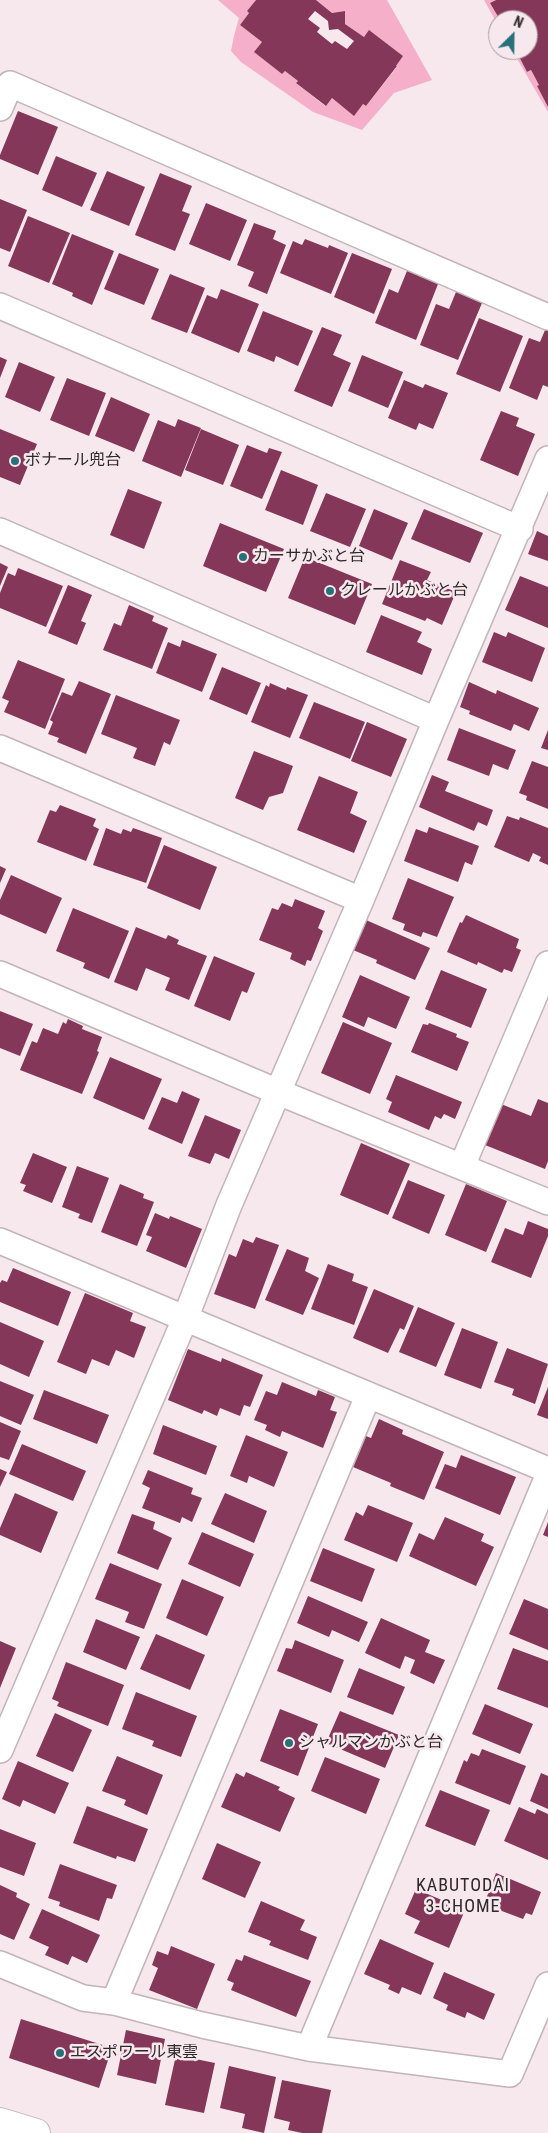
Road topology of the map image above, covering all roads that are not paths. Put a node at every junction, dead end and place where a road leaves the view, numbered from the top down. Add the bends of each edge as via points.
1 (0, 108) edge
2 (0, 306) edge
3 (548, 317) edge
4 (548, 459) edge
5 (520, 529) junction
6 (0, 532) edge
7 (436, 720) junction
8 (0, 748) edge
9 (362, 900) junction
10 (0, 974) edge
11 (546, 975) edge
12 (278, 1092) junction
13 (462, 1166) junction
14 (548, 1202) edge
15 (0, 1243) edge
16 (185, 1319) junction
17 (368, 1396) junction
18 (548, 1470) edge
19 (548, 1476) edge
20 (2, 1742) edge
21 (0, 1964) edge
22 (548, 1985) edge
23 (114, 2002) junction
24 (309, 2048) junction
25 (0, 2122) edge
26 (36, 2133) edge

1 - 3 street via 10,84
2 - 5 street
4 - 5 street
5 - 7 street
6 - 7 street
7 - 9 street
8 - 9 street
9 - 12 street
10 - 12 street
11 - 13 street
12 - 13 street
12 - 16 street via 229,1205
13 - 14 street
15 - 16 street
16 - 17 street
16 - 20 street
17 - 18 street
17 - 23 street
19 - 24 street
21 - 23 street via 83,1998
22 - 24 street via 510,2074
23 - 24 street
25 - 26 main road

